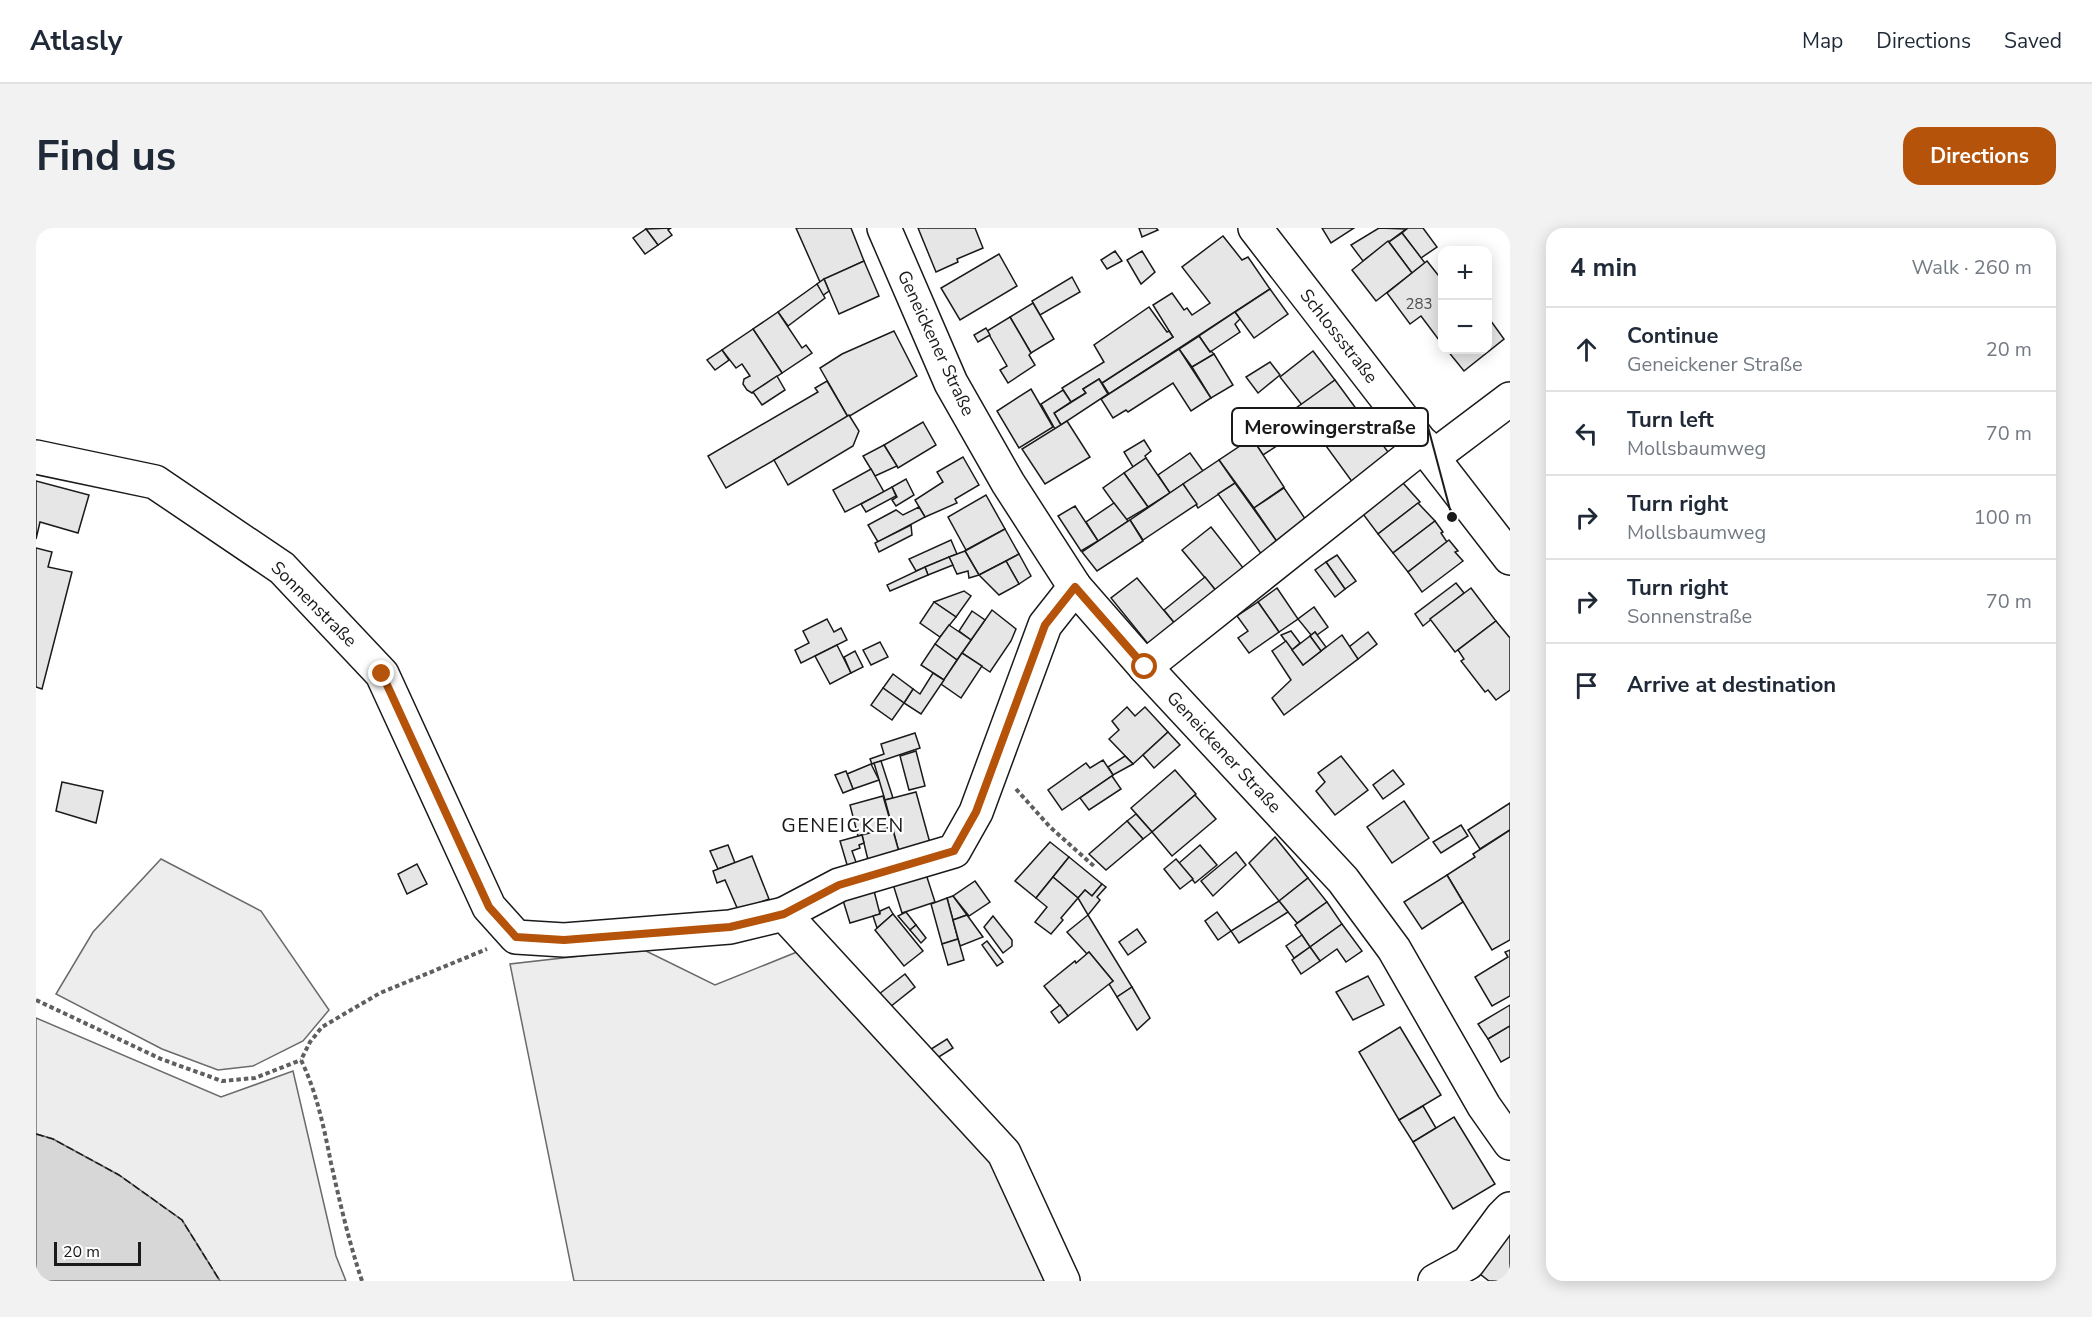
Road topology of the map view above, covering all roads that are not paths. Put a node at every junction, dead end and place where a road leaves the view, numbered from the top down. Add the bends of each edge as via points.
1 (884, 228) edge
2 (1255, 228) edge
3 (1510, 399) edge
4 (1428, 451) junction
5 (36, 457) edge
6 (1510, 558) edge
7 (1075, 587) junction
8 (1145, 667) junction
9 (784, 914) junction
10 (1510, 1143) edge
11 (1510, 1209) edge
12 (1466, 1272) edge
13 (1063, 1281) edge
14 (1435, 1281) edge

1 - 7 street, Geneickener Straße via 951,383 1008,483
2 - 4 street, Schlossstraße
3 - 4 street
4 - 6 street, Schlossstraße
4 - 8 street
5 - 9 street, Sonnenstraße via 155,482 282,568 382,674 489,907 516,937 564,940 730,927
7 - 8 street, Geneickener Straße
7 - 9 street via 1045,625 976,812 954,851 839,885
8 - 10 street, Geneickener Straße via 1343,880 1394,949 1484,1106
9 - 13 street via 1004,1153
11 - 12 street
12 - 14 street

